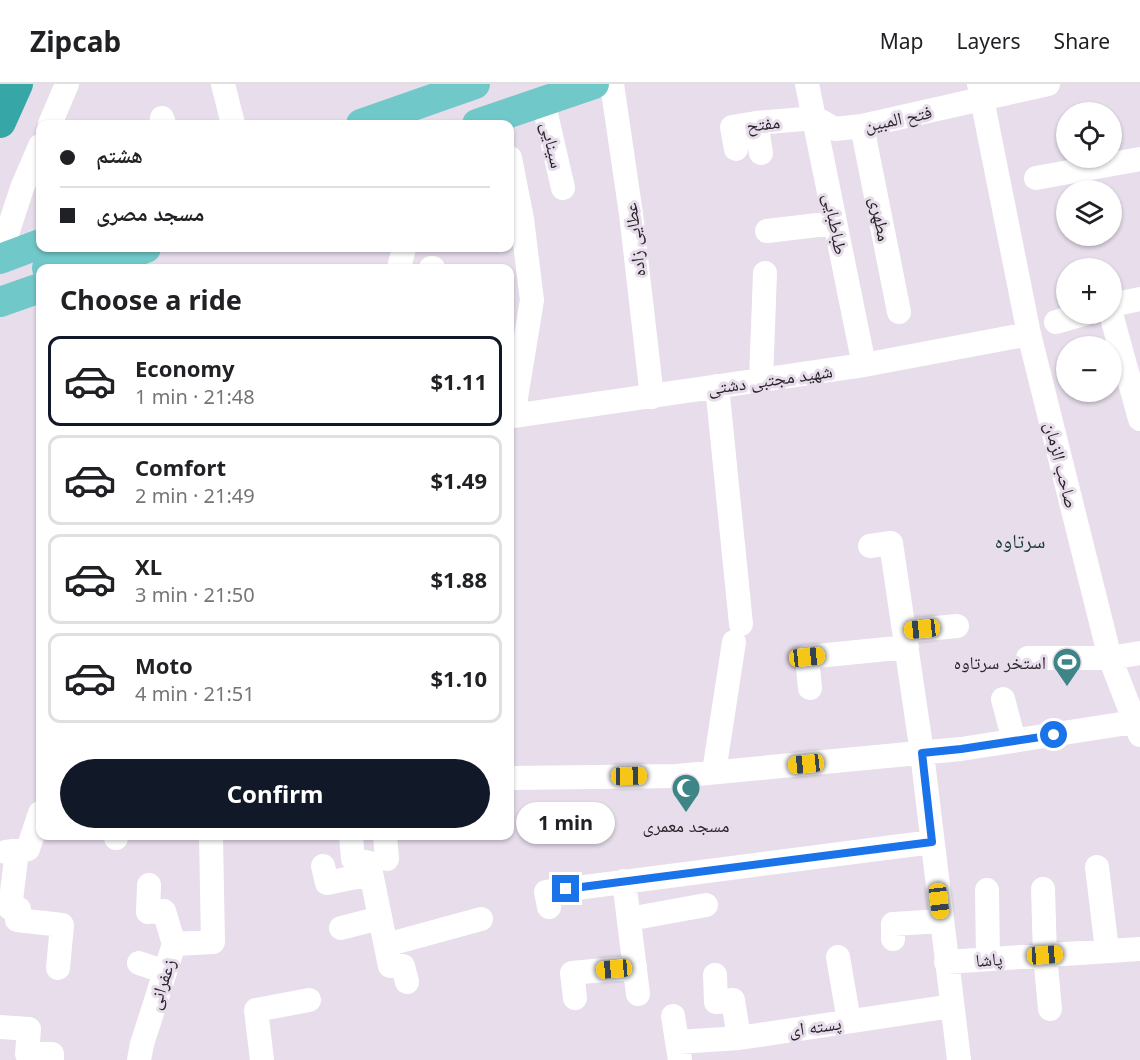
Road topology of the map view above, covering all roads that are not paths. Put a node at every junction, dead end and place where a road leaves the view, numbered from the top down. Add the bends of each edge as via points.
1 (66, 84) edge
2 (223, 84) edge
3 (594, 84) edge
4 (612, 84) edge
5 (807, 84) edge
6 (1048, 84) edge
7 (460, 86) edge
8 (980, 92) edge
9 (543, 101) junction
10 (815, 118) junction
11 (52, 120) edge
12 (232, 120) edge
13 (371, 120) edge
14 (499, 120) edge
15 (756, 123) junction
16 (862, 126) junction
17 (736, 149) dead end
18 (761, 153) dead end
19 (36, 155) edge
20 (1140, 159) edge
21 (1036, 178) dead end
22 (563, 188) dead end
23 (514, 199) edge
24 (516, 220) edge
25 (836, 223) junction
26 (36, 230) edge
27 (766, 231) dead end
28 (36, 244) edge
29 (1, 245) edge
30 (130, 254) edge
31 (71, 264) edge
32 (104, 264) edge
33 (36, 272) edge
34 (765, 273) dead end
35 (0, 284) edge
36 (36, 289) edge
37 (1140, 298) edge
38 (0, 302) edge
39 (1122, 302) edge
40 (899, 312) dead end
41 (1114, 324) edge
42 (1029, 334) junction
43 (864, 365) junction
44 (761, 380) junction
45 (717, 386) junction
46 (652, 397) junction
47 (514, 399) edge
48 (514, 415) edge
49 (1140, 419) edge
50 (870, 546) dead end
51 (957, 626) dead end
52 (906, 639) junction
53 (1140, 653) edge
54 (1028, 658) dead end
55 (1110, 658) junction
56 (810, 688) dead end
57 (1003, 699) dead end
58 (1137, 729) edge
59 (1014, 741) junction
60 (922, 753) junction
61 (714, 772) junction
62 (514, 778) edge
63 (36, 825) edge
64 (211, 840) edge
65 (351, 840) edge
66 (385, 840) edge
67 (932, 842) junction
68 (8, 851) edge
69 (323, 866) dead end
70 (379, 867) junction
71 (1097, 867) dead end
72 (624, 881) junction
73 (149, 885) dead end
74 (1042, 889) dead end
75 (987, 890) dead end
76 (706, 905) dead end
77 (549, 907) dead end
78 (380, 918) junction
79 (481, 919) dead end
80 (629, 919) junction
81 (941, 921) junction
82 (341, 928) dead end
83 (893, 939) dead end
84 (174, 944) junction
85 (386, 945) junction
86 (1140, 949) edge
87 (1107, 950) junction
88 (1045, 955) junction
89 (838, 957) dead end
90 (988, 959) junction
91 (946, 962) junction
92 (138, 963) dead end
93 (635, 967) junction
94 (58, 968) dead end
95 (165, 972) junction
96 (715, 975) dead end
97 (407, 982) dead end
98 (638, 994) dead end
99 (575, 998) dead end
100 (309, 1000) dead end
101 (952, 1006) junction
102 (1050, 1009) dead end
103 (673, 1016) dead end
104 (849, 1021) junction
105 (0, 1027) edge
106 (739, 1038) junction
107 (679, 1051) edge
108 (52, 1060) edge
109 (139, 1060) edge
110 (262, 1060) edge
111 (958, 1060) edge

1 - 11 street
2 - 12 street
3 - 9 main road
4 - 46 street, عطایی زاده
5 - 10 street, طباطبایی
6 - 8 street, فتح المبین
7 - 13 main road
8 - 16 street, فتح المبین
8 - 42 street, صاحب الزمان
9 - 14 main road
9 - 22 street, سینایی
10 - 15 street, مفتح
10 - 16 street, فتح المبین via 835,129
10 - 25 street, طباطبایی
15 - 17 street, مفتح via 732,127
15 - 18 street
16 - 40 street, مطهری
19 - 29 street
20 - 21 street
23 - 24 street
24 - 47 street via 532,300
25 - 27 street
25 - 43 street, طباطبایی
26 - 29 main road
28 - 29 main road
30 - 31 main road
30 - 32 main road
33 - 35 main road
34 - 44 street
36 - 38 main road
37 - 39 street
41 - 49 street
42 - 43 street, شهید مجتبی دشتی
42 - 55 street, صاحب الزمان
43 - 44 street, شهید مجتبی دشتی
44 - 45 street, شهید مجتبی دشتی
45 - 46 street, شهید مجتبی دشتی
45 - 61 street via 738,633
46 - 48 street, شهید مجتبی دشتی
50 - 52 street via 891,543
51 - 52 street
52 - 56 street via 807,657
52 - 60 street
53 - 55 street
54 - 55 street
55 - 58 street, صاحب الزمان
57 - 59 street
58 - 59 street
59 - 60 street
60 - 61 street
60 - 67 street
61 - 62 street
63 - 68 street via 28,849
64 - 84 street, زعفرانی via 213,942
65 - 70 street via 353,859
66 - 70 street
67 - 72 street
67 - 81 street
68 - 94 street via 10,908 20,909 17,920 62,925
69 - 70 street via 327,882
70 - 78 street
71 - 87 street
72 - 77 street via 546,892
72 - 80 street
73 - 84 street via 148,912 164,911
74 - 88 street
75 - 90 street
76 - 80 street
78 - 82 street
78 - 85 street
79 - 85 street
80 - 93 street
81 - 83 street via 893,924
81 - 91 street
84 - 95 street, زعفرانی
85 - 97 street via 390,966 403,966
86 - 87 street, پاشا
87 - 88 street, پاشا
88 - 90 street, پاشا
88 - 102 street
89 - 104 street
90 - 91 street, پاشا
91 - 101 street
92 - 95 street
93 - 98 street
93 - 99 street via 572,973
95 - 109 street, زعفرانی
96 - 106 street via 716,1002 733,1000
100 - 110 street via 256,1010
101 - 104 street, پسته ای
101 - 111 street
103 - 107 street
104 - 106 street, پسته ای
105 - 108 street via 29,1029 27,1054 52,1054
106 - 107 street, پسته ای

